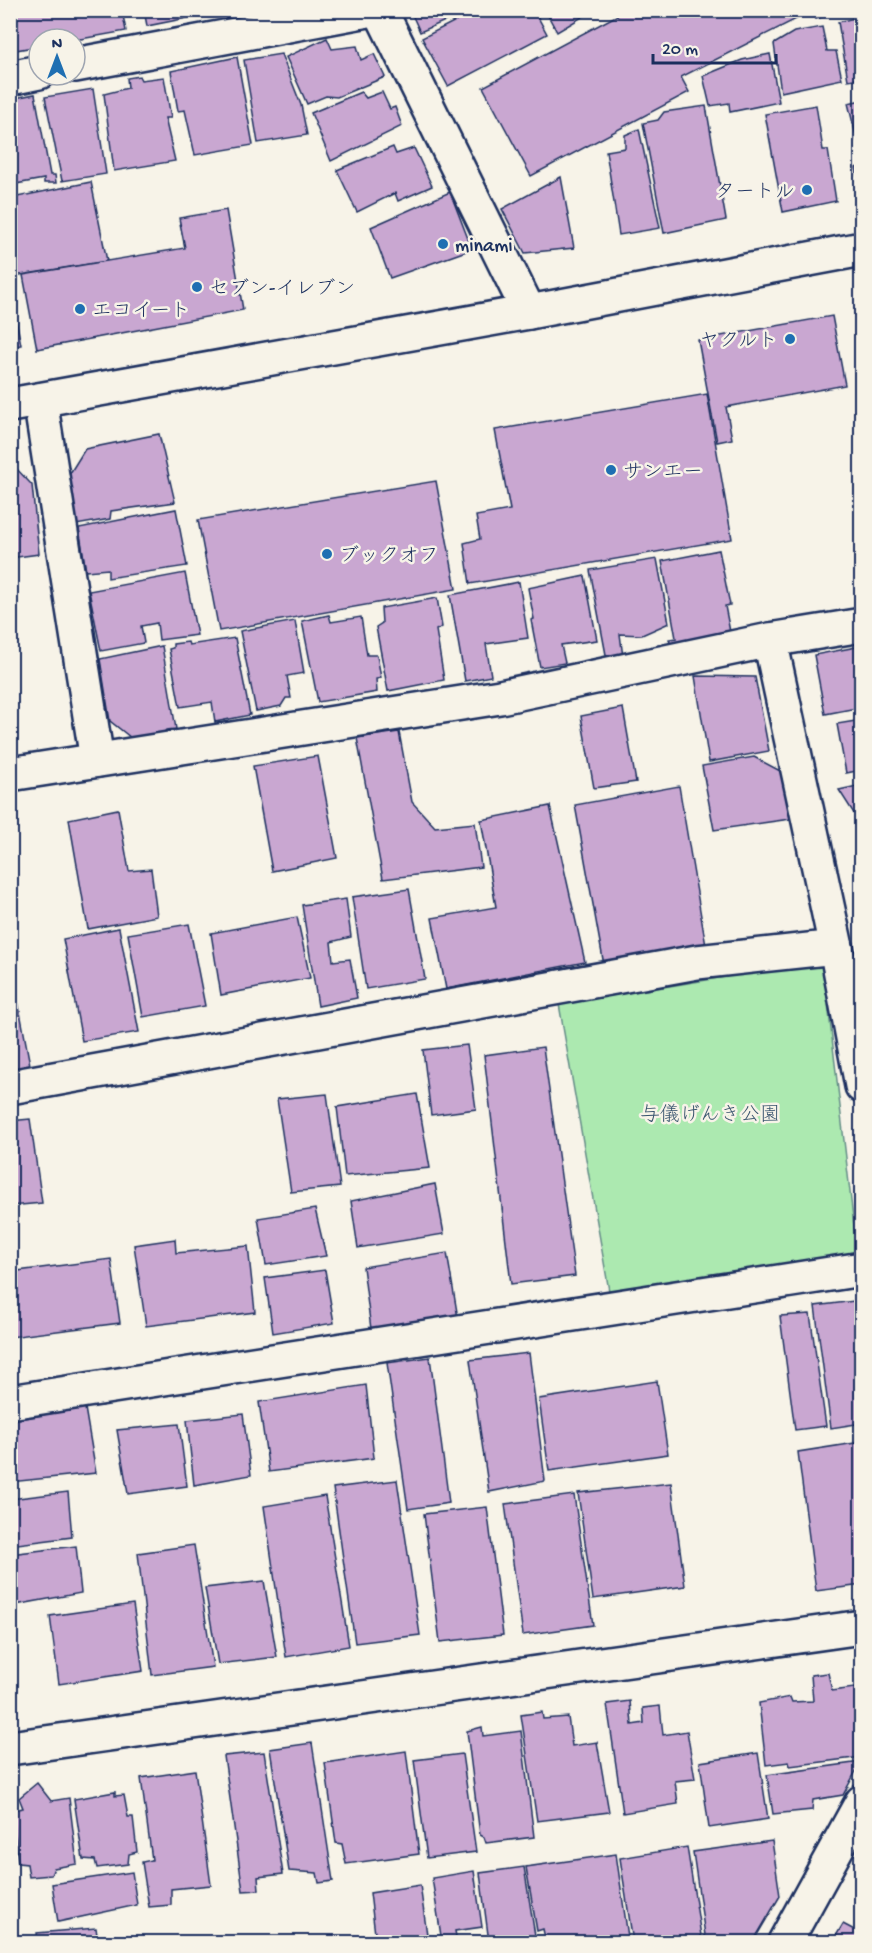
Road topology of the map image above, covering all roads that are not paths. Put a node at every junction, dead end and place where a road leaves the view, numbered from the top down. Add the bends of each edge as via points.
1 (368, 10) edge
2 (380, 10) edge
3 (87, 64) edge
4 (27, 74) edge
5 (10, 78) edge
6 (861, 249) edge
7 (529, 312) junction
8 (26, 402) edge
9 (861, 625) edge
10 (770, 640) junction
11 (97, 760) junction
12 (10, 774) edge
13 (836, 947) junction
14 (861, 1086) edge
15 (10, 1087) edge
16 (861, 1269) edge
17 (10, 1402) edge
18 (861, 1628) edge
19 (10, 1748) edge
20 (861, 1802) edge
21 (785, 1942) edge

1 - 3 street
2 - 7 street
4 - 5 street
6 - 7 street
7 - 8 street
8 - 11 street
9 - 10 street
10 - 11 street via 500,697
10 - 13 street
11 - 12 street
13 - 14 street
13 - 15 street via 697,962
16 - 17 street
18 - 19 street
20 - 21 street

